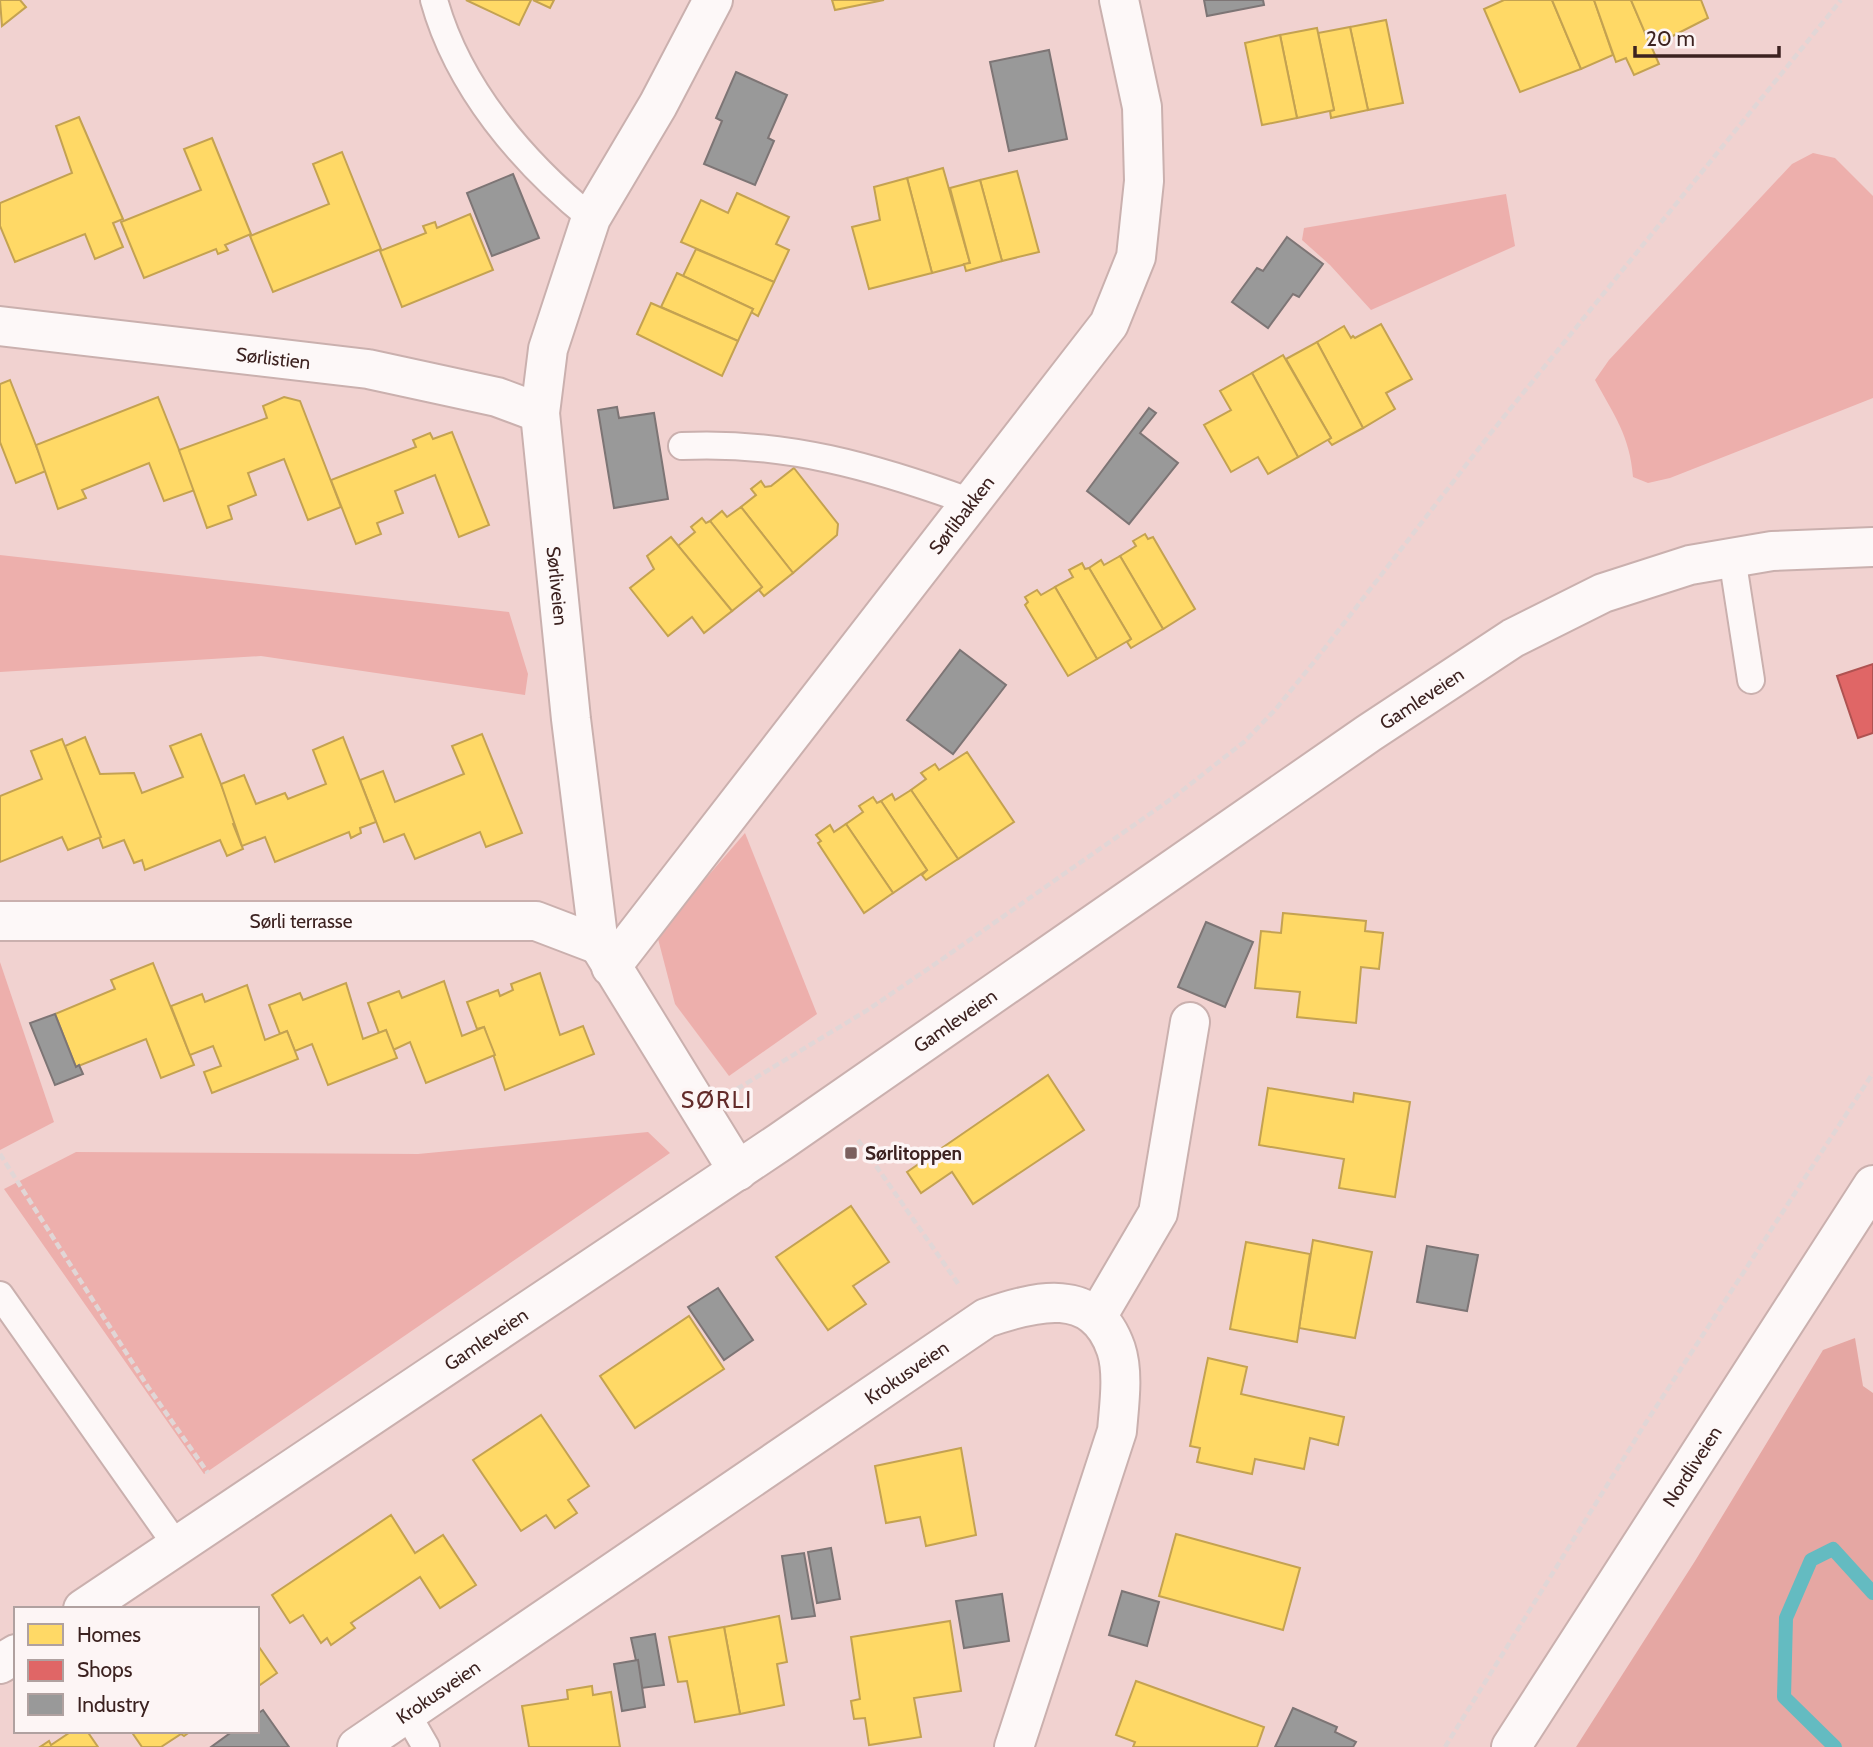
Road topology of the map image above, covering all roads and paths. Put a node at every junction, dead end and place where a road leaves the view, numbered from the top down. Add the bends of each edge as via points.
1 (434, 0) edge
2 (713, 0) edge
3 (1119, 0) edge
4 (1841, 0) edge
5 (591, 218) junction
6 (0, 326) edge
7 (540, 414) junction
8 (682, 446) dead end
9 (971, 502) junction
10 (1873, 547) edge
11 (1731, 557) junction
12 (1751, 680) dead end
13 (0, 921) edge
14 (605, 956) junction
15 (1190, 1022) dead end
16 (1873, 1073) edge
17 (733, 1091) dead end
18 (834, 1105) junction
19 (0, 1154) edge
20 (738, 1171) junction
21 (1873, 1185) edge
22 (0, 1295) edge
23 (1097, 1317) junction
24 (986, 1318) junction
25 (233, 1508) junction
26 (177, 1546) junction
27 (86, 1607) edge
28 (407, 1714) junction
29 (357, 1747) edge
30 (426, 1747) edge
31 (1014, 1747) edge
32 (1445, 1747) edge
33 (1511, 1747) edge

1 - 5 lane via 455,60 495,118 552,187
2 - 5 street, Sørliveien
3 - 9 street, Sørlibakken via 1142,107 1144,181 1136,257 1109,324
4 - 17 path via 1490,434 1314,662 1244,742 1174,797 941,960
5 - 7 street, Sørliveien via 548,349
6 - 7 street, Sørlistien via 368,369 497,397
7 - 14 street, Sørliveien via 571,719
8 - 9 lane via 788,449 895,475
9 - 14 street, Sørlibakken
10 - 11 street, Gamleveien
11 - 12 lane
11 - 18 street, Gamleveien via 1650,576 1603,593 1513,638
13 - 14 street, Sørli terrasse via 536,921
14 - 20 street, Sørliveien
15 - 23 street via 1158,1213
16 - 32 path via 1645,1424
18 - 20 street, Gamleveien
18 - 24 path
19 - 25 path via 148,1387
20 - 25 street, Gamleveien
21 - 33 street, Nordliveien
22 - 26 lane
23 - 24 street, Krokusveien via 1062,1301 1022,1305
23 - 31 street via 1116,1349 1120,1389 1117,1431
24 - 28 street, Krokusveien
25 - 26 street, Gamleveien
26 - 27 street, Gamleveien
28 - 29 street, Krokusveien
28 - 30 lane

